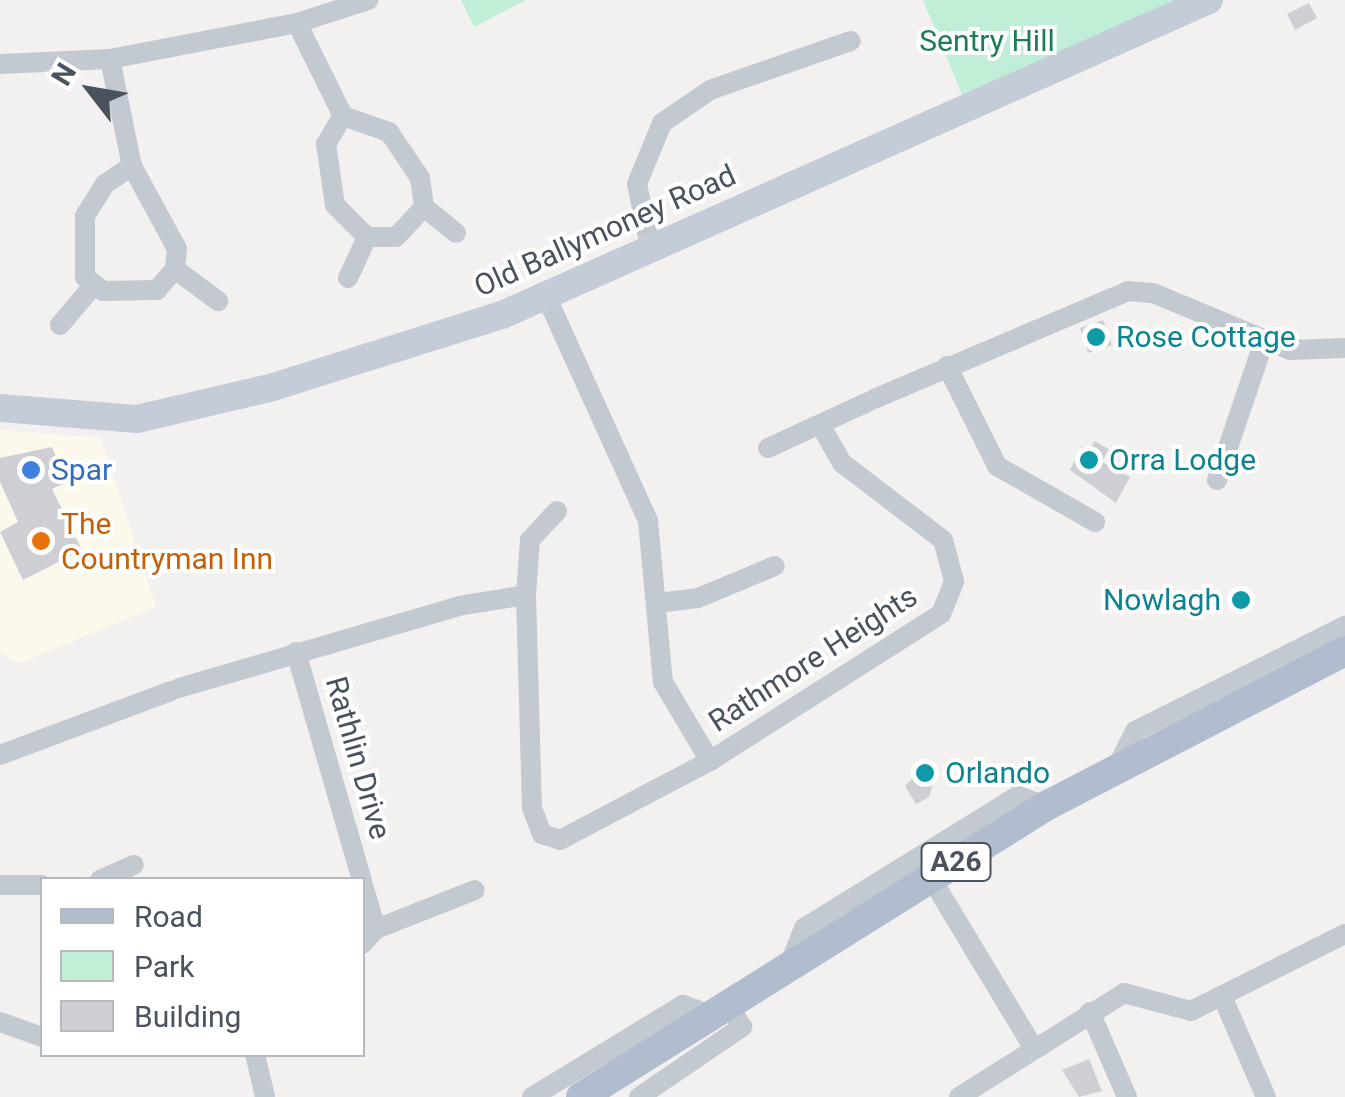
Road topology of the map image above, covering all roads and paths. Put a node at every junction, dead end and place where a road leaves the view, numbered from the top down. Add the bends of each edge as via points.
1 (368, 0) edge
2 (1209, 0) edge
3 (298, 23) junction
4 (851, 42) dead end
5 (110, 58) junction
6 (0, 64) edge
7 (343, 116) junction
8 (132, 166) junction
9 (424, 207) junction
10 (456, 234) dead end
11 (367, 237) junction
12 (651, 250) junction
13 (176, 269) junction
14 (348, 278) dead end
15 (92, 286) junction
16 (547, 298) junction
17 (218, 301) dead end
18 (60, 325) dead end
19 (1264, 340) junction
20 (1345, 348) edge
21 (946, 366) junction
22 (0, 408) edge
23 (821, 426) junction
24 (768, 448) dead end
25 (1217, 480) dead end
26 (557, 511) dead end
27 (1095, 522) dead end
28 (775, 566) dead end
29 (526, 594) junction
30 (658, 603) junction
31 (1345, 626) edge
32 (1345, 650) edge
33 (296, 652) junction
34 (0, 755) edge
35 (710, 761) junction
36 (1117, 767) junction
37 (1046, 806) junction
38 (134, 865) dead end
39 (107, 877) edge
40 (361, 877) edge
41 (931, 878) junction
42 (0, 884) edge
43 (40, 885) edge
44 (475, 890) dead end
45 (365, 905) edge
46 (1345, 934) edge
47 (369, 937) edge
48 (789, 966) junction
49 (1222, 996) junction
50 (720, 1010) junction
51 (1090, 1012) junction
52 (0, 1022) edge
53 (40, 1036) edge
54 (1034, 1047) junction
55 (256, 1057) edge
56 (969, 1094) edge
57 (265, 1097) edge
58 (532, 1097) edge
59 (581, 1097) edge
60 (639, 1097) edge
61 (1126, 1097) edge
62 (1266, 1097) edge

1 - 3 street
2 - 12 street, Old Ballymoney Road
3 - 5 street
3 - 7 street
4 - 12 street via 710,90 662,122 637,184
5 - 6 street
5 - 8 street
7 - 9 street via 389,132 420,178
7 - 11 street via 326,144 330,186 342,217
8 - 13 street via 170,225
8 - 15 street via 105,184 85,216
9 - 10 street
9 - 11 street via 396,237
11 - 14 street
12 - 16 street, Old Ballymoney Road
13 - 15 street via 150,292
13 - 17 street
15 - 18 street
16 - 22 street, Old Ballymoney Road via 289,382 143,418
16 - 30 street, Rathmore Heights via 648,521
19 - 20 street via 1298,351
19 - 21 street via 1153,293 1128,291
19 - 25 street
21 - 23 street
21 - 27 street via 997,466
23 - 24 street
23 - 35 street, Rathmore Heights via 842,463 942,540 954,566 952,595 930,626
26 - 29 street, Rathmore Heights via 530,540
28 - 30 street via 698,598
29 - 33 street, Rathlin Drive
29 - 35 street, Rathmore Heights via 532,808 542,834 579,836
30 - 35 street, Rathmore Heights via 663,682
31 - 36 street via 1134,731
32 - 36 main road, A26
33 - 34 street, Rathlin Drive
33 - 40 street, Rathlin Drive
36 - 37 main road, A26
37 - 41 main road, A26
37 - 48 street via 1018,796 804,928
38 - 39 street
41 - 48 main road, A26
41 - 54 street
42 - 43 street
44 - 47 street, Rathlin Drive
45 - 47 street, Rathlin Drive
46 - 49 street
48 - 50 main road, A26
49 - 51 street via 1189,1012 1133,990
49 - 62 street
50 - 58 street via 683,1005
50 - 59 main road, A26
50 - 60 street via 742,1028
51 - 54 street
51 - 61 street
52 - 53 street
54 - 56 street
55 - 57 street

